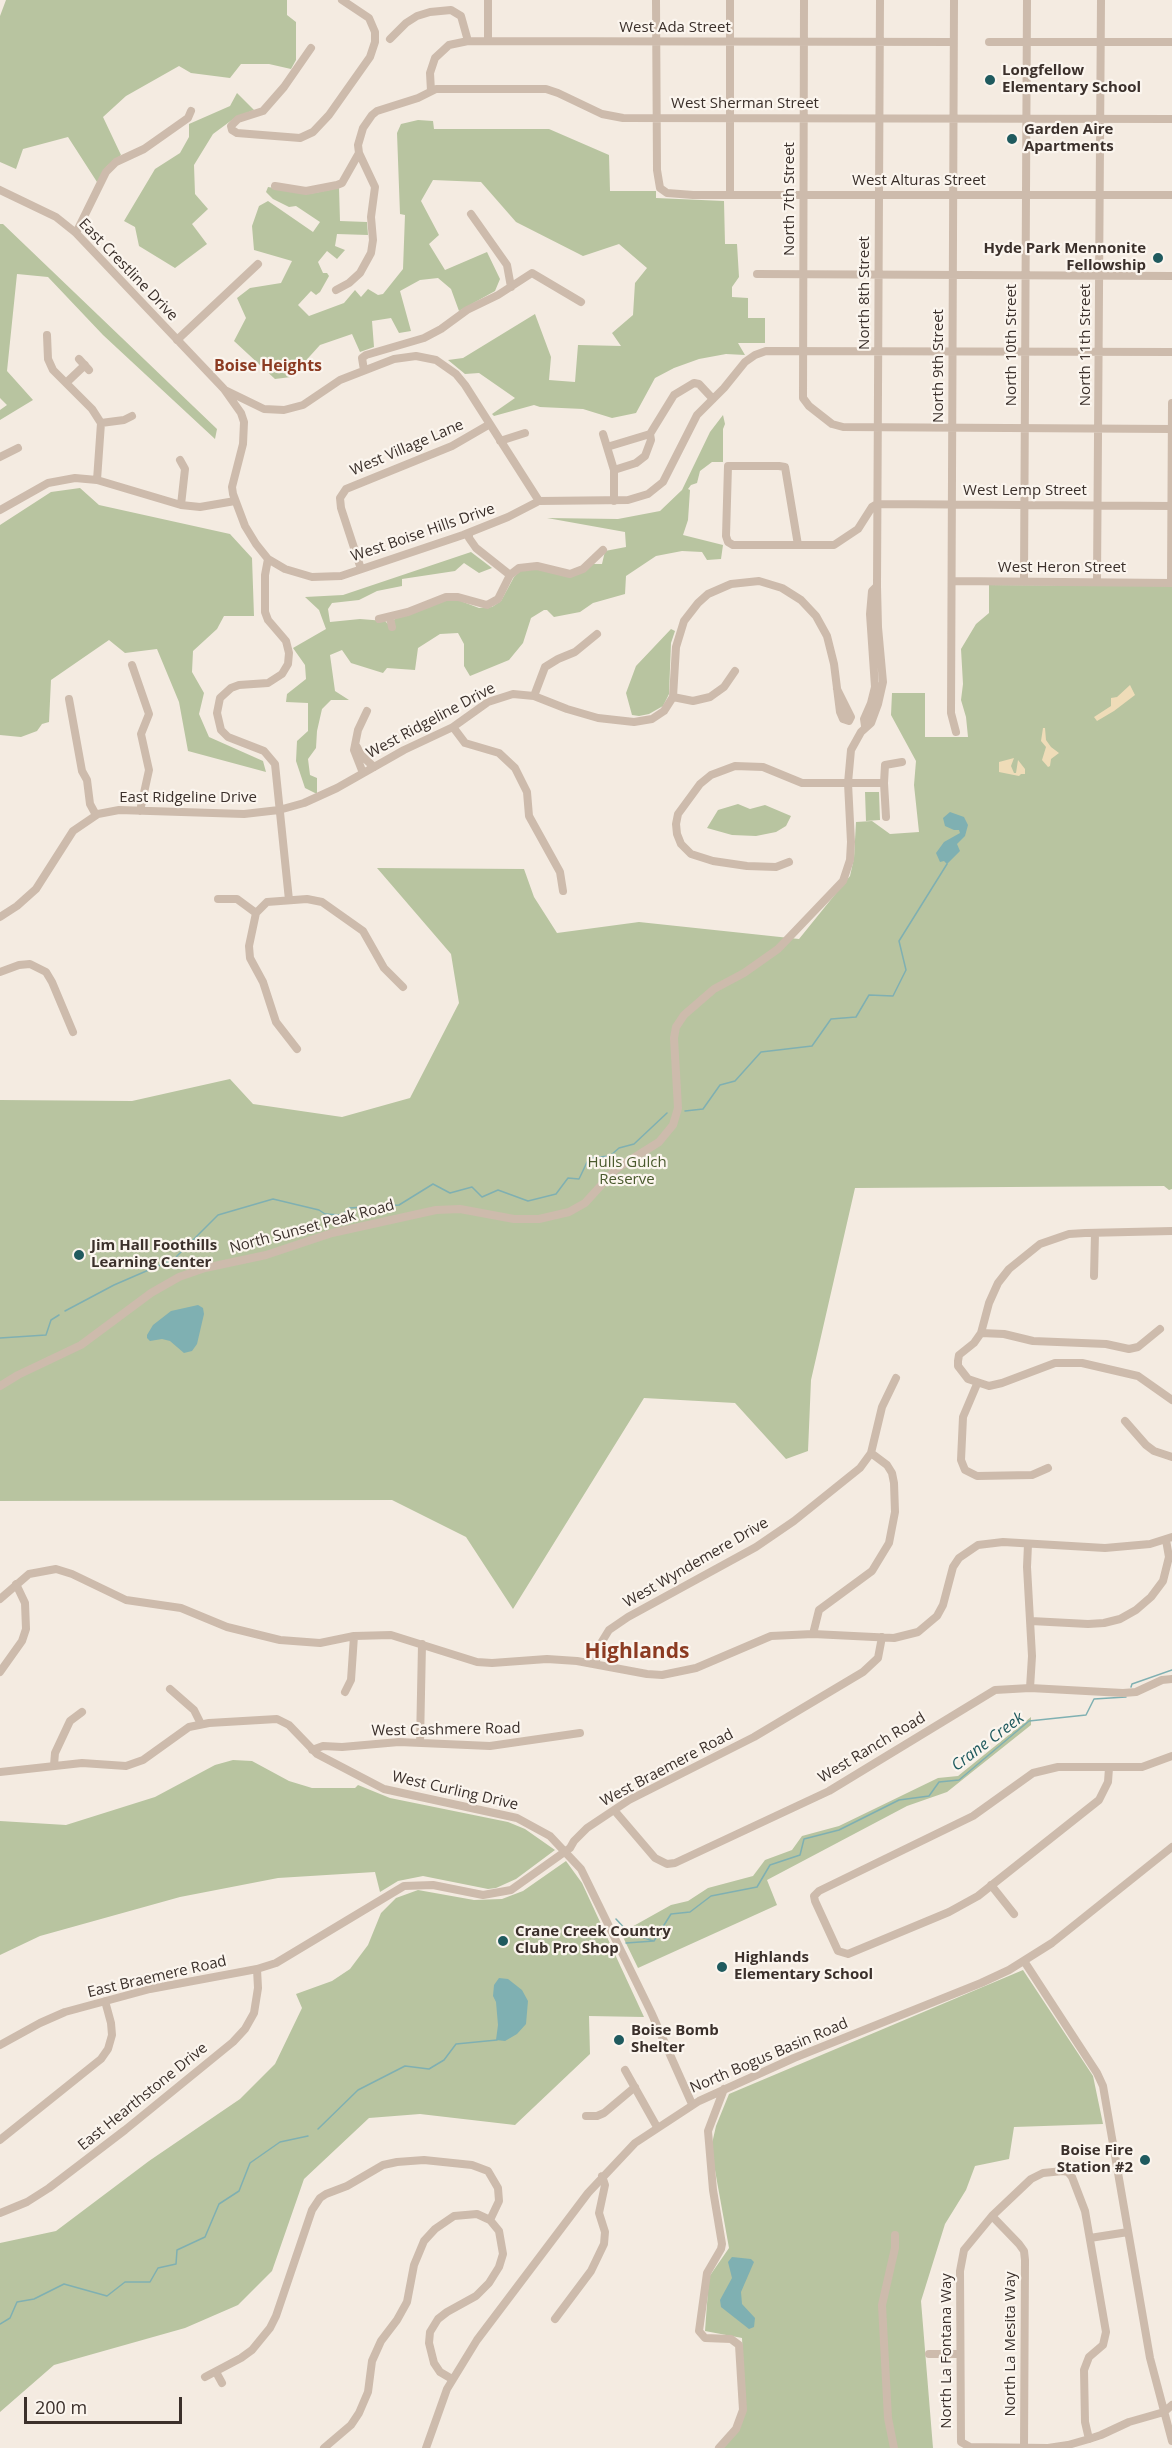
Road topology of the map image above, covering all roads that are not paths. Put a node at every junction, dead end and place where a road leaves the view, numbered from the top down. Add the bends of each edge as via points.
1 (342, 0) edge
2 (488, 0) edge
3 (656, 0) edge
4 (730, 0) edge
5 (804, 0) edge
6 (880, 0) edge
7 (954, 0) edge
8 (1027, 0) edge
9 (1101, 0) edge
10 (390, 39) dead end
11 (468, 42) junction
12 (488, 42) junction
13 (656, 42) junction
14 (730, 42) junction
15 (804, 42) junction
16 (879, 42) junction
17 (953, 42) junction
18 (990, 42) dead end
19 (1027, 42) junction
20 (1101, 42) junction
21 (1172, 42) edge
22 (311, 48) dead end
23 (431, 91) junction
24 (191, 111) dead end
25 (656, 118) junction
26 (730, 118) junction
27 (804, 118) junction
28 (879, 118) junction
29 (953, 118) junction
30 (1026, 118) junction
31 (1101, 118) junction
32 (1172, 118) edge
33 (359, 153) junction
34 (275, 186) dead end
35 (0, 190) edge
36 (730, 195) junction
37 (804, 195) junction
38 (879, 195) junction
39 (953, 195) junction
40 (1026, 195) junction
41 (1100, 195) junction
42 (1172, 195) edge
43 (471, 214) dead end
44 (76, 233) junction
45 (258, 264) dead end
46 (757, 274) dead end
47 (804, 274) junction
48 (878, 274) junction
49 (953, 275) junction
50 (1026, 275) junction
51 (1100, 276) junction
52 (1172, 276) edge
53 (511, 287) junction
54 (336, 290) dead end
55 (581, 302) dead end
56 (47, 335) dead end
57 (177, 340) junction
58 (804, 350) junction
59 (879, 351) junction
60 (952, 351) junction
61 (1025, 351) junction
62 (1100, 352) junction
63 (1172, 352) edge
64 (84, 365) dead end
65 (364, 370) junction
66 (66, 383) junction
67 (224, 388) junction
68 (713, 399) junction
69 (1172, 403) edge
70 (132, 416) dead end
71 (101, 423) junction
72 (490, 424) junction
73 (878, 427) junction
74 (952, 428) junction
75 (1025, 428) junction
76 (1099, 429) junction
77 (1172, 429) edge
78 (525, 433) dead end
79 (650, 434) junction
80 (603, 435) dead end
81 (500, 441) junction
82 (607, 447) junction
83 (18, 448) dead end
84 (0, 457) edge
85 (180, 460) dead end
86 (614, 470) junction
87 (97, 480) junction
88 (236, 501) junction
89 (539, 501) junction
90 (614, 501) junction
91 (877, 504) junction
92 (952, 504) junction
93 (181, 505) junction
94 (1025, 505) junction
95 (1099, 505) junction
96 (1172, 506) edge
97 (0, 510) edge
98 (469, 533) junction
99 (798, 545) junction
100 (603, 550) dead end
101 (268, 559) junction
102 (361, 569) junction
103 (510, 576) junction
104 (952, 581) junction
105 (1024, 582) junction
106 (1097, 582) junction
107 (1172, 583) edge
108 (390, 618) junction
109 (379, 619) dead end
110 (392, 627) dead end
111 (597, 634) dead end
112 (132, 664) dead end
113 (735, 671) dead end
114 (534, 696) junction
115 (673, 697) junction
116 (69, 699) dead end
117 (367, 711) dead end
118 (453, 727) junction
119 (863, 729) junction
120 (956, 732) dead end
121 (361, 759) junction
122 (902, 762) dead end
123 (374, 767) junction
124 (363, 773) junction
125 (848, 783) junction
126 (884, 783) junction
127 (279, 810) junction
128 (140, 811) junction
129 (96, 815) junction
130 (886, 817) dead end
131 (789, 862) dead end
132 (563, 891) dead end
133 (218, 899) dead end
134 (289, 900) junction
135 (256, 913) junction
136 (0, 917) edge
137 (0, 972) edge
138 (403, 987) dead end
139 (73, 1032) dead end
140 (297, 1049) dead end
141 (1172, 1231) edge
142 (1095, 1233) junction
143 (1094, 1276) dead end
144 (1160, 1329) dead end
145 (981, 1333) junction
146 (896, 1378) dead end
147 (977, 1384) junction
148 (0, 1386) edge
149 (1172, 1400) edge
150 (1125, 1421) dead end
151 (871, 1454) junction
152 (1172, 1456) edge
153 (1048, 1468) dead end
154 (1169, 1539) edge
155 (1028, 1544) junction
156 (16, 1584) junction
157 (0, 1599) edge
158 (1031, 1621) junction
159 (813, 1634) junction
160 (354, 1636) junction
161 (882, 1637) junction
162 (422, 1644) junction
163 (595, 1664) junction
164 (0, 1672) edge
165 (1172, 1679) edge
166 (1030, 1688) junction
167 (170, 1689) dead end
168 (345, 1692) dead end
169 (82, 1712) dead end
170 (201, 1724) junction
171 (580, 1733) dead end
172 (420, 1743) junction
173 (312, 1750) junction
174 (1172, 1756) edge
175 (54, 1766) junction
176 (1109, 1768) junction
177 (0, 1772) edge
178 (614, 1810) junction
179 (1172, 1847) edge
180 (566, 1850) junction
181 (991, 1885) junction
182 (1014, 1914) dead end
183 (1024, 1961) junction
184 (257, 1969) junction
185 (105, 2001) junction
186 (0, 2045) edge
187 (625, 2070) dead end
188 (635, 2087) junction
189 (724, 2089) junction
190 (692, 2104) junction
191 (586, 2116) dead end
192 (20, 2123) junction
193 (657, 2127) junction
194 (0, 2133) edge
195 (0, 2140) edge
196 (602, 2176) junction
197 (0, 2213) edge
198 (992, 2216) junction
199 (490, 2220) junction
200 (1128, 2232) junction
201 (895, 2235) dead end
202 (1090, 2238) junction
203 (555, 2319) dead end
204 (929, 2354) dead end
205 (960, 2354) junction
206 (216, 2372) junction
207 (205, 2377) dead end
208 (452, 2379) junction
209 (222, 2383) dead end
210 (1172, 2405) edge
211 (1164, 2412) junction
212 (1089, 2439) junction
213 (1172, 2441) edge
214 (324, 2448) edge
215 (426, 2448) edge
216 (719, 2448) edge
217 (894, 2448) edge
218 (1024, 2448) edge

1 - 22 street via 369,18 375,42 370,57 329,115 313,132 300,138 232,130 238,119 263,111
2 - 12 street
3 - 13 street
4 - 14 street
5 - 15 street, North 7th Street
6 - 16 street, North 8th Street
7 - 17 street, North 9th Street
8 - 19 street, North 10th Street
9 - 20 street, North 11th Street
10 - 11 street via 417,16 451,10 461,16
11 - 12 street, West Ada Street
11 - 23 street, West Ada Street via 449,45 435,58 430,73
12 - 13 street, West Ada Street
13 - 14 street, West Ada Street
13 - 25 street
14 - 15 street, West Ada Street
14 - 26 street
15 - 16 street, West Ada Street
15 - 27 street, North 7th Street
16 - 17 street, West Ada Street
16 - 28 street, North 8th Street
17 - 29 street, North 9th Street
18 - 19 street
19 - 20 street
19 - 30 street, North 10th Street
20 - 21 street
20 - 31 street, North 11th Street
23 - 25 street, West Sherman Street via 546,89 611,117
23 - 33 street, West Sherman Street via 372,115 359,137
24 - 44 street via 188,118 106,172
25 - 26 street, West Sherman Street
25 - 36 street, West Alturas Street via 658,182 663,191
26 - 27 street, West Sherman Street
26 - 36 street
27 - 28 street, West Sherman Street
27 - 37 street, North 7th Street
28 - 29 street, West Sherman Street
28 - 38 street, North 8th Street
29 - 30 street, West Sherman Street
29 - 39 street, North 9th Street
30 - 31 street, West Sherman Street
30 - 40 street, North 10th Street
31 - 32 street, West Sherman Street
31 - 41 street, North 11th Street
33 - 34 street, West Sherman Street via 337,185 306,191
33 - 54 street via 375,187 373,240 360,273
35 - 44 street, East Crestline Drive via 56,218
36 - 37 street, West Alturas Street
37 - 38 street, West Alturas Street
37 - 47 street, North 7th Street
38 - 39 street, West Alturas Street
38 - 48 street, North 8th Street
39 - 40 street, West Alturas Street
39 - 49 street, North 9th Street
40 - 41 street, West Alturas Street
40 - 50 street, North 10th Street
41 - 42 street, West Alturas Street
41 - 51 street, North 11th Street
43 - 53 street via 507,265
44 - 57 street, East Crestline Drive
45 - 57 street
46 - 47 street
47 - 48 street
47 - 58 street, North 7th Street
48 - 49 street
48 - 59 street, North 8th Street
49 - 50 street
49 - 60 street, North 9th Street
50 - 51 street
50 - 61 street, North 10th Street
51 - 52 street
51 - 62 street, North 11th Street
53 - 55 street via 532,273
53 - 65 street via 424,338 366,355 362,358
56 - 66 street via 48,359
57 - 67 street, East Crestline Drive
58 - 59 street
58 - 68 street, West Boise Hills Drive via 755,355
58 - 73 street, North 7th Street via 803,398 809,406 832,424
59 - 60 street
59 - 73 street, North 8th Street
60 - 61 street
60 - 74 street, North 9th Street
61 - 62 street
61 - 75 street, North 10th Street
62 - 63 street
62 - 76 street, North 11th Street
64 - 66 street
65 - 67 street via 340,380 303,405 284,410 253,405
65 - 72 street via 406,356 436,360 456,374
66 - 71 street
67 - 88 street via 244,422 243,444 233,481
68 - 79 street via 699,384 688,384 669,400
68 - 90 street, West Boise Hills Drive via 697,415 657,489 638,498
69 - 77 street
70 - 71 street
71 - 87 street
72 - 81 street
72 - 102 street, West Village Lane via 452,446 346,489 340,498 341,508
73 - 74 street
73 - 91 street, North 8th Street
74 - 75 street
74 - 92 street, North 9th Street
75 - 76 street
75 - 94 street, North 10th Street
76 - 77 street
76 - 95 street, North 11th Street
77 - 96 street
78 - 81 street
79 - 82 street
79 - 86 street via 645,456
80 - 82 street
81 - 89 street
82 - 86 street
83 - 84 street
85 - 93 street via 185,469
86 - 90 street
87 - 93 street
87 - 97 street via 75,478 48,483
88 - 93 street via 200,507
88 - 101 street via 250,536
89 - 90 street, West Boise Hills Drive
89 - 98 street, West Boise Hills Drive
91 - 92 street, West Lemp Street
91 - 99 street via 858,529 839,543
91 - 119 street, North 8th Street via 877,586 872,591 870,614 875,687
92 - 94 street, West Lemp Street
92 - 104 street, North 9th Street
94 - 95 street, West Lemp Street
94 - 105 street, North 10th Street
95 - 96 street, West Lemp Street
95 - 106 street, North 11th Street
96 - 107 street
98 - 102 street, West Boise Hills Drive
98 - 103 street via 476,548
99 - 99 street via 728,542 729,466 785,468
100 - 103 street via 597,561 570,574 530,565
101 - 102 street, West Boise Hills Drive via 312,577 332,578
101 - 127 street via 265,612 286,641 288,664 282,674 268,683 231,688 220,698 217,713 221,730 228,737 271,758 277,772
103 - 108 street via 492,603 481,605 446,597
104 - 105 street, West Heron Street
104 - 120 street, North 9th Street via 951,713
105 - 106 street, West Heron Street
106 - 107 street, West Heron Street
108 - 109 street
108 - 110 street
111 - 114 street via 575,652 545,667
112 - 128 street via 148,714 141,734 149,770
113 - 115 street via 724,687 710,697 693,701
114 - 115 street, West Ridgeline Drive via 585,715 634,722 658,716
114 - 118 street, West Ridgeline Drive via 504,696 488,702
115 - 119 street via 676,646 684,621 708,594 741,582 759,581 782,588 816,616 827,636 837,689 851,717 849,721
116 - 129 street via 82,771
117 - 121 street via 354,750
118 - 123 street, West Ridgeline Drive
118 - 132 street via 465,743 499,753 515,768 527,792 529,816 560,872
119 - 125 street, North 8th Street via 851,750
121 - 123 street
121 - 124 street
122 - 126 street via 885,765
123 - 124 street, West Ridgeline Drive
124 - 127 street, West Ridgeline Drive via 304,803
125 - 126 street
125 - 131 street via 802,783 763,767 735,766 700,784 678,814 677,834 691,854 747,866 776,867
125 - 148 street, North Sunset Peak Road via 851,842 843,882 778,950 714,989 684,1015 674,1038 678,1108 673,1125 659,1142 616,1169 585,1203 539,1220 460,1209 436,1210 332,1233 266,1255 205,1268 151,1293 73,1350
126 - 130 street
127 - 128 street, East Ridgeline Drive via 244,814
127 - 134 street
128 - 129 street, East Ridgeline Drive
129 - 136 street, East Ridgeline Drive via 73,831 36,889
133 - 135 street via 237,899
134 - 135 street via 267,902
134 - 138 street via 315,899 353,922 370,939 384,968
135 - 140 street via 249,958 263,982 276,1022
137 - 139 street via 30,964 46,972
141 - 142 street
142 - 143 street
142 - 145 street via 1055,1238 1023,1255 998,1283
144 - 145 street via 1138,1347 1129,1349
145 - 147 street via 958,1360 963,1373
146 - 151 street, West Wyndemere Drive via 882,1407
147 - 149 street via 1002,1383 1055,1363 1082,1362 1138,1376
147 - 153 street via 963,1417 961,1460 965,1470 977,1476 1032,1474
150 - 152 street via 1154,1451
151 - 159 street via 887,1465 894,1483 895,1512 889,1543 872,1571 819,1610
151 - 163 street, West Wyndemere Drive via 852,1475 756,1547 609,1630
154 - 155 street via 1105,1548
154 - 158 street via 1163,1581 1136,1610 1104,1623
155 - 158 street
155 - 161 street via 990,1542 967,1552 953,1567 943,1605 930,1624 906,1637
156 - 157 street
156 - 160 street via 30,1574 56,1569 126,1600 181,1608 227,1627 280,1640 320,1643
156 - 164 street via 25,1603 26,1629
158 - 166 street
159 - 161 street
159 - 163 street via 771,1636 674,1674 647,1674
160 - 162 street via 392,1635
160 - 168 street via 351,1680
161 - 178 street, West Braemere Road via 878,1658 863,1672 754,1737
162 - 163 street via 477,1662 548,1659
162 - 172 street
165 - 166 street, West Ranch Road via 1123,1693
166 - 178 street, West Ranch Road via 1001,1689 983,1696 829,1791 675,1863 655,1858
167 - 170 street via 194,1710
169 - 175 street via 70,1721 55,1753
170 - 173 street, West Curling Drive via 268,1718 284,1721
170 - 175 street via 189,1727 136,1763
171 - 172 street, West Cashmere Road via 499,1746
172 - 173 street, West Cashmere Road via 323,1746
173 - 180 street, West Curling Drive via 384,1789 517,1818
174 - 176 street via 1142,1767
175 - 177 street
176 - 181 street via 1108,1782 1099,1800
176 - 181 street via 1058,1767 1033,1773 973,1816 814,1896 838,1951 848,1954 949,1912
178 - 180 street, West Braemere Road via 587,1828
179 - 183 street, North Bogus Basin Road
180 - 184 street, West Braemere Road via 516,1887 500,1893 483,1895 421,1884 404,1886 291,1955
180 - 190 street, West Curling Drive via 595,1896
181 - 182 street
183 - 189 street, North Bogus Basin Road via 981,1983
183 - 200 street via 1103,2086
184 - 185 street, East Braemere Road
184 - 197 street, East Hearthstone Drive via 254,2013 233,2042 49,2188
185 - 186 street, East Braemere Road via 40,2023
185 - 192 street via 112,2035 108,2049 92,2067
187 - 188 street
188 - 191 street via 604,2113
188 - 193 street
189 - 190 street, North Bogus Basin Road
189 - 216 street via 708,2131 712,2190 722,2244 707,2273 699,2331 705,2338 731,2339 739,2345 743,2410 736,2428
190 - 193 street, North Bogus Basin Road
192 - 194 street
192 - 195 street
193 - 196 street, North Bogus Basin Road
196 - 203 street via 605,2185 599,2213 604,2244 591,2271
196 - 208 street, North Bogus Basin Road via 477,2340
198 - 202 street, North La Fontana Way via 1037,2176 1049,2171 1068,2172 1085,2211
198 - 205 street, North La Fontana Way via 968,2244 961,2261
198 - 218 street, North La Mesita Way via 1024,2251
199 - 206 street via 499,2201 498,2188 488,2171 479,2167 411,2160 383,2165 326,2194 315,2205 270,2328 246,2354
199 - 208 street via 503,2243 499,2267 476,2296 438,2319 430,2332 434,2363
199 - 214 street via 477,2214 454,2216 424,2241 414,2265 407,2302 372,2361 362,2407 351,2425
200 - 202 street
200 - 211 street via 1150,2358
201 - 217 street via 882,2305 888,2418
202 - 212 street via 1106,2332 1103,2345 1085,2363 1085,2421
204 - 205 street
205 - 218 street, North La Fontana Way via 963,2444
206 - 207 street
206 - 209 street
208 - 215 street, North Bogus Basin Road
210 - 211 street
211 - 212 street
211 - 213 street
212 - 218 street via 1068,2445

